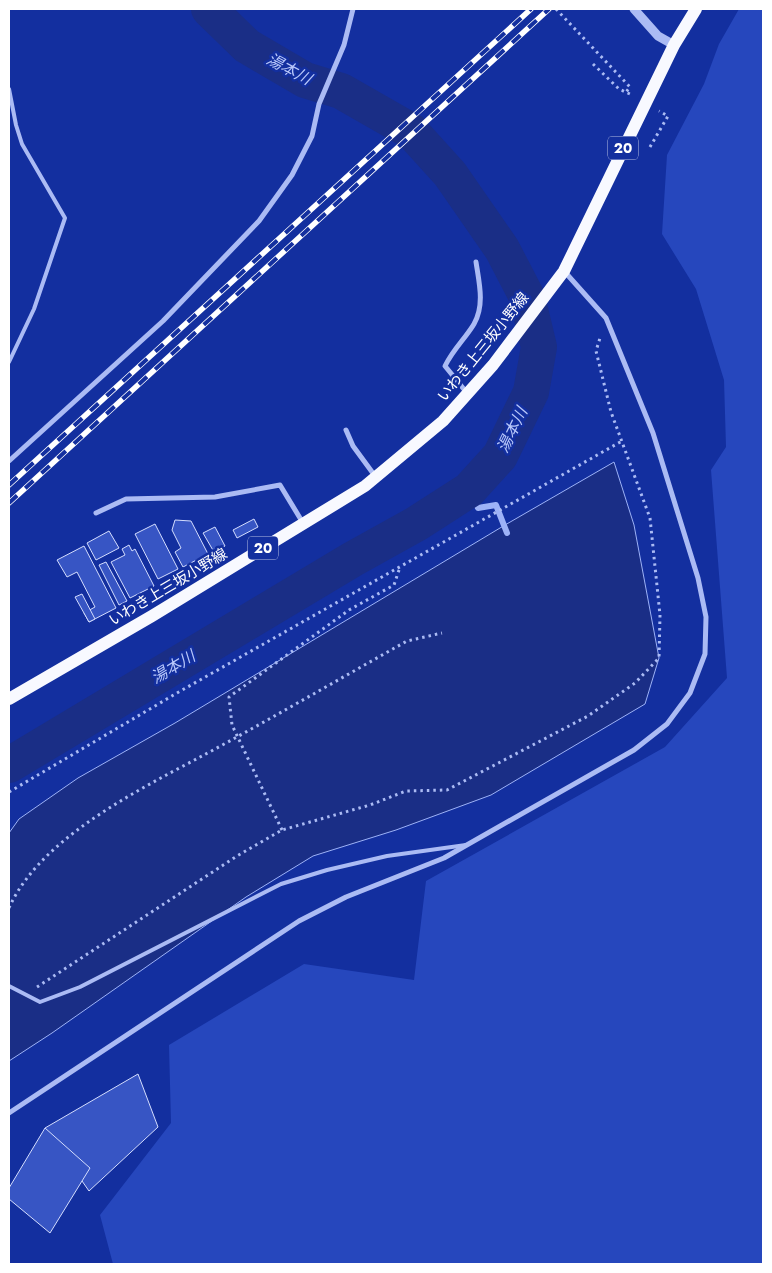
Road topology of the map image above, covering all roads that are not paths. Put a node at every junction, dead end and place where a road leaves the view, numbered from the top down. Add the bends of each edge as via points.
1 (353, 9) edge
2 (634, 9) edge
3 (696, 9) edge
4 (674, 45) junction
5 (9, 89) edge
6 (476, 262) dead end
7 (564, 271) junction
8 (9, 362) edge
9 (467, 394) junction
10 (346, 430) dead end
11 (9, 460) edge
12 (376, 476) junction
13 (96, 513) dead end
14 (303, 523) junction
15 (9, 700) edge
16 (469, 845) junction
17 (9, 986) edge
18 (9, 1113) edge

1 - 11 street via 344,45 318,104 312,136 292,175 259,220 164,321
2 - 4 street via 658,36
3 - 4 main road, 20
4 - 7 main road, 20
5 - 8 lane via 22,144 66,218 34,309
6 - 9 street via 481,296 474,323 453,349 445,366
7 - 9 main road, いわき上三坂小野線 / 20
7 - 16 street via 606,318 653,433 698,578 706,617 705,654 690,693 660,730 634,750
9 - 12 main road, いわき上三坂小野線 / 20 via 442,421
10 - 12 street via 353,446
12 - 14 main road, いわき上三坂小野線 / 20
13 - 14 street via 126,499 215,497 280,485
14 - 15 main road, いわき上三坂小野線 / 20
16 - 17 lane via 386,856 281,884 80,987 40,1002
16 - 18 street via 298,921

